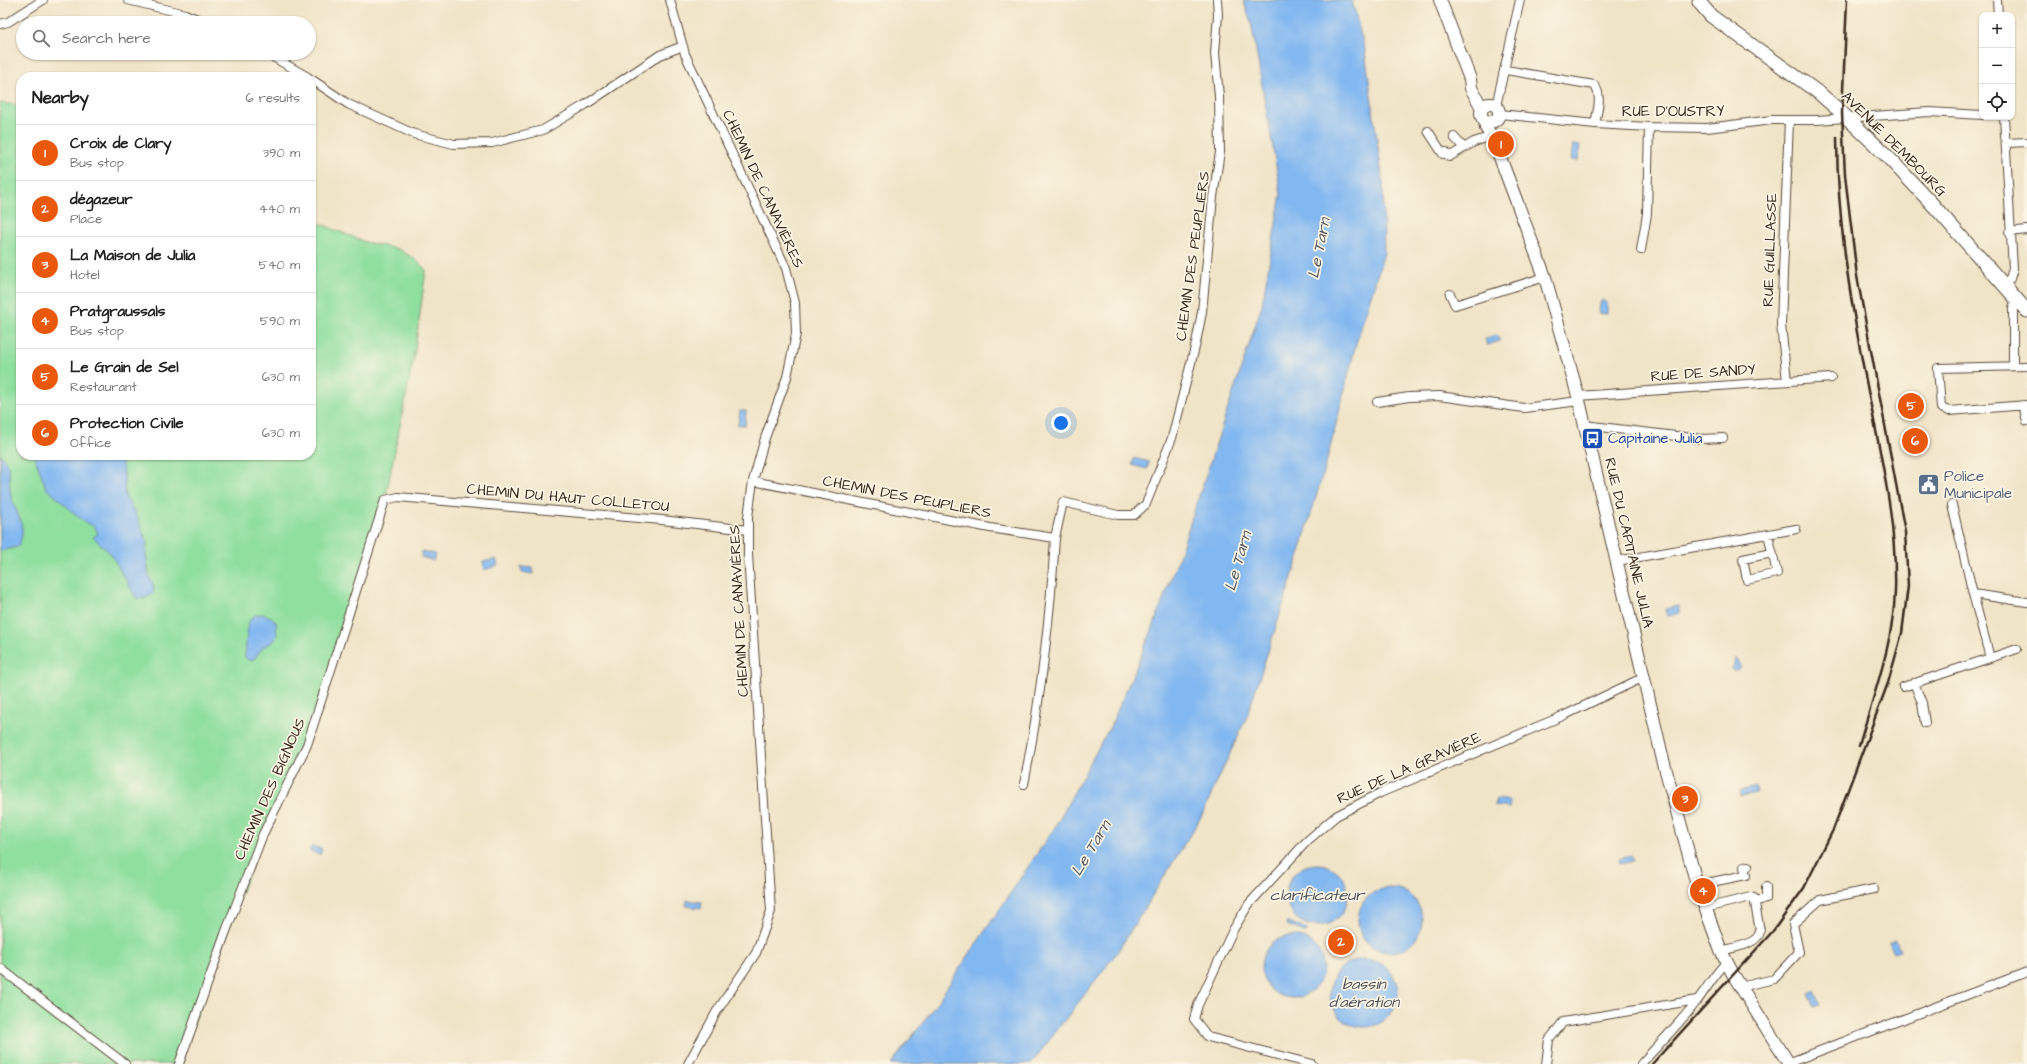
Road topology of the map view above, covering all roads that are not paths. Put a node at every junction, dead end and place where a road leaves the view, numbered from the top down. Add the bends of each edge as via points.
1 (43, 0) edge
2 (128, 0) edge
3 (670, 0) edge
4 (1216, 0) edge
5 (1440, 0) edge
6 (1520, 0) edge
7 (1712, 0) edge
8 (1997, 0) edge
9 (1699, 1) edge
10 (1998, 12) edge
11 (18, 16) edge
12 (190, 16) edge
13 (16, 17) edge
14 (1720, 21) junction
15 (0, 24) edge
16 (683, 46) junction
17 (278, 60) edge
18 (1506, 70) junction
19 (299, 72) edge
20 (316, 82) edge
21 (1491, 113) junction
22 (1979, 115) edge
23 (1847, 117) junction
24 (1789, 120) junction
25 (2003, 120) edge
26 (1595, 124) junction
27 (1649, 127) junction
28 (1428, 131) dead end
29 (1492, 136) junction
30 (1454, 137) dead end
31 (2027, 142) edge
32 (2006, 143) junction
33 (1464, 148) junction
34 (2027, 230) edge
35 (2009, 232) junction
36 (1641, 250) dead end
37 (1545, 277) junction
38 (2003, 284) junction
39 (1450, 294) dead end
40 (2016, 299) junction
41 (2027, 311) edge
42 (2014, 366) junction
43 (2027, 366) edge
44 (1831, 378) dead end
45 (1787, 381) junction
46 (1578, 399) junction
47 (1377, 402) dead end
48 (2025, 405) edge
49 (2027, 421) edge
50 (1584, 425) junction
51 (1723, 438) dead end
52 (753, 481) junction
53 (385, 500) joint
54 (1952, 505) dead end
55 (1796, 529) dead end
56 (748, 530) junction
57 (1768, 534) junction
58 (1055, 538) junction
59 (1772, 553) junction
60 (1617, 561) junction
61 (1972, 594) junction
62 (2027, 602) edge
63 (2017, 649) dead end
64 (1990, 658) junction
65 (1644, 677) junction
66 (1914, 683) junction
67 (1903, 687) dead end
68 (1925, 723) dead end
69 (1024, 784) dead end
70 (1748, 866) dead end
71 (1696, 885) junction
72 (1766, 887) dead end
73 (1874, 889) dead end
74 (1755, 901) junction
75 (1705, 908) junction
76 (1724, 956) junction
77 (0, 968) edge
78 (2027, 972) edge
79 (1740, 987) junction
80 (1697, 1000) junction
81 (1788, 1063) edge
82 (125, 1064) edge
83 (179, 1064) edge
84 (688, 1064) edge
85 (1312, 1064) edge
86 (1546, 1064) edge
87 (1641, 1064) edge

1 - 11 street
2 - 12 street
3 - 16 street, CHEMIN DE CANAVIÈRES
4 - 58 street, CHEMIN DES PEUPLIERS via 1218,15 1215,53 1221,133 1219,164 1213,197 1202,312 1172,438 1146,504 1134,515 1118,515 1063,502
5 - 21 street, RUE DU CAPITAINE JULIA via 1470,79 1470,88
6 - 18 street
7 - 14 main road, AVENUE DEMBOURG via 1712,10
8 - 10 street
9 - 14 main road, AVENUE DEMBOURG via 1711,16
13 - 15 street
14 - 23 main road, AVENUE DEMBOURG via 1819,93
16 - 20 street via 660,55 543,130 492,143 454,144 414,134 348,104
16 - 52 street, CHEMIN DE CANAVIÈRES via 716,122 779,251 793,287 796,334 792,357
17 - 19 street
18 - 21 street
18 - 26 street via 1594,85 1600,95
21 - 26 street, RUE D'OUSTRY
21 - 29 street, RUE DU CAPITAINE JULIA via 1486,128
22 - 23 street, RUE D'OUSTRY via 1929,112
23 - 24 street, RUE D'OUSTRY
23 - 38 main road, AVENUE DEMBOURG via 1923,195
24 - 27 street, RUE D'OUSTRY via 1707,128
24 - 45 street, RUE GUILLASSE via 1782,325
25 - 32 street
26 - 27 street, RUE D'OUSTRY
27 - 36 street via 1647,214
28 - 33 street via 1442,154 1446,152 1449,157
29 - 33 street
29 - 37 street, RUE DU CAPITAINE JULIA
30 - 33 street
31 - 32 street
32 - 35 street
34 - 35 street
35 - 38 street via 2013,268 2010,279
37 - 39 street via 1455,305
37 - 46 street, RUE DU CAPITAINE JULIA
38 - 40 main road, AVENUE DEMBOURG
40 - 41 main road, AVENUE DEMBOURG
40 - 42 street via 2013,309
42 - 43 street
42 - 48 street via 1938,368 1941,408 1949,411
44 - 45 street, RUE DE SANDY
45 - 46 street, RUE DE SANDY
46 - 47 street, RUE DE SANDY via 1524,408 1439,396
46 - 50 street, RUE DU CAPITAINE JULIA
48 - 49 street
50 - 51 street via 1701,439
50 - 60 street, RUE DU CAPITAINE JULIA
52 - 56 street, CHEMIN DE CANAVIÈRES
52 - 58 street, CHEMIN DES PEUPLIERS via 990,528
53 - 56 street, CHEMIN DU HAUT COLLETOU via 398,496
53 - 83 street, CHEMIN DES BIGNOUS via 307,745 263,834
54 - 61 street
55 - 57 street
56 - 84 street, CHEMIN DE CANAVIÈRES via 771,911 756,953 717,1011
57 - 59 street
57 - 60 street
58 - 69 street, CHEMIN DES PEUPLIERS via 1051,606 1034,734
59 - 59 street via 1777,574 1747,580 1743,559
60 - 65 street, RUE DU CAPITAINE JULIA
61 - 62 street
61 - 64 street
63 - 64 street
64 - 66 street
65 - 71 street, RUE DU CAPITAINE JULIA
65 - 85 street, RUE DE LA GRAVIÈRE via 1565,715 1380,793 1336,816 1307,841 1249,904 1233,930 1198,1004 1194,1019 1208,1037
66 - 67 street
66 - 68 street via 1922,703
70 - 71 street via 1744,867 1746,875
71 - 75 street, RUE DU CAPITAINE JULIA
72 - 74 street via 1766,899
73 - 79 street via 1820,900 1793,924 1799,952 1774,978
74 - 75 street via 1751,897
74 - 76 street via 1760,932 1753,941
75 - 76 street, RUE DU CAPITAINE JULIA
76 - 79 street, RUE DU CAPITAINE JULIA
76 - 80 street via 1720,967
77 - 82 street
78 - 81 street
79 - 81 street, RUE DU CAPITAINE JULIA
80 - 86 street via 1563,1022 1550,1040
80 - 87 street

